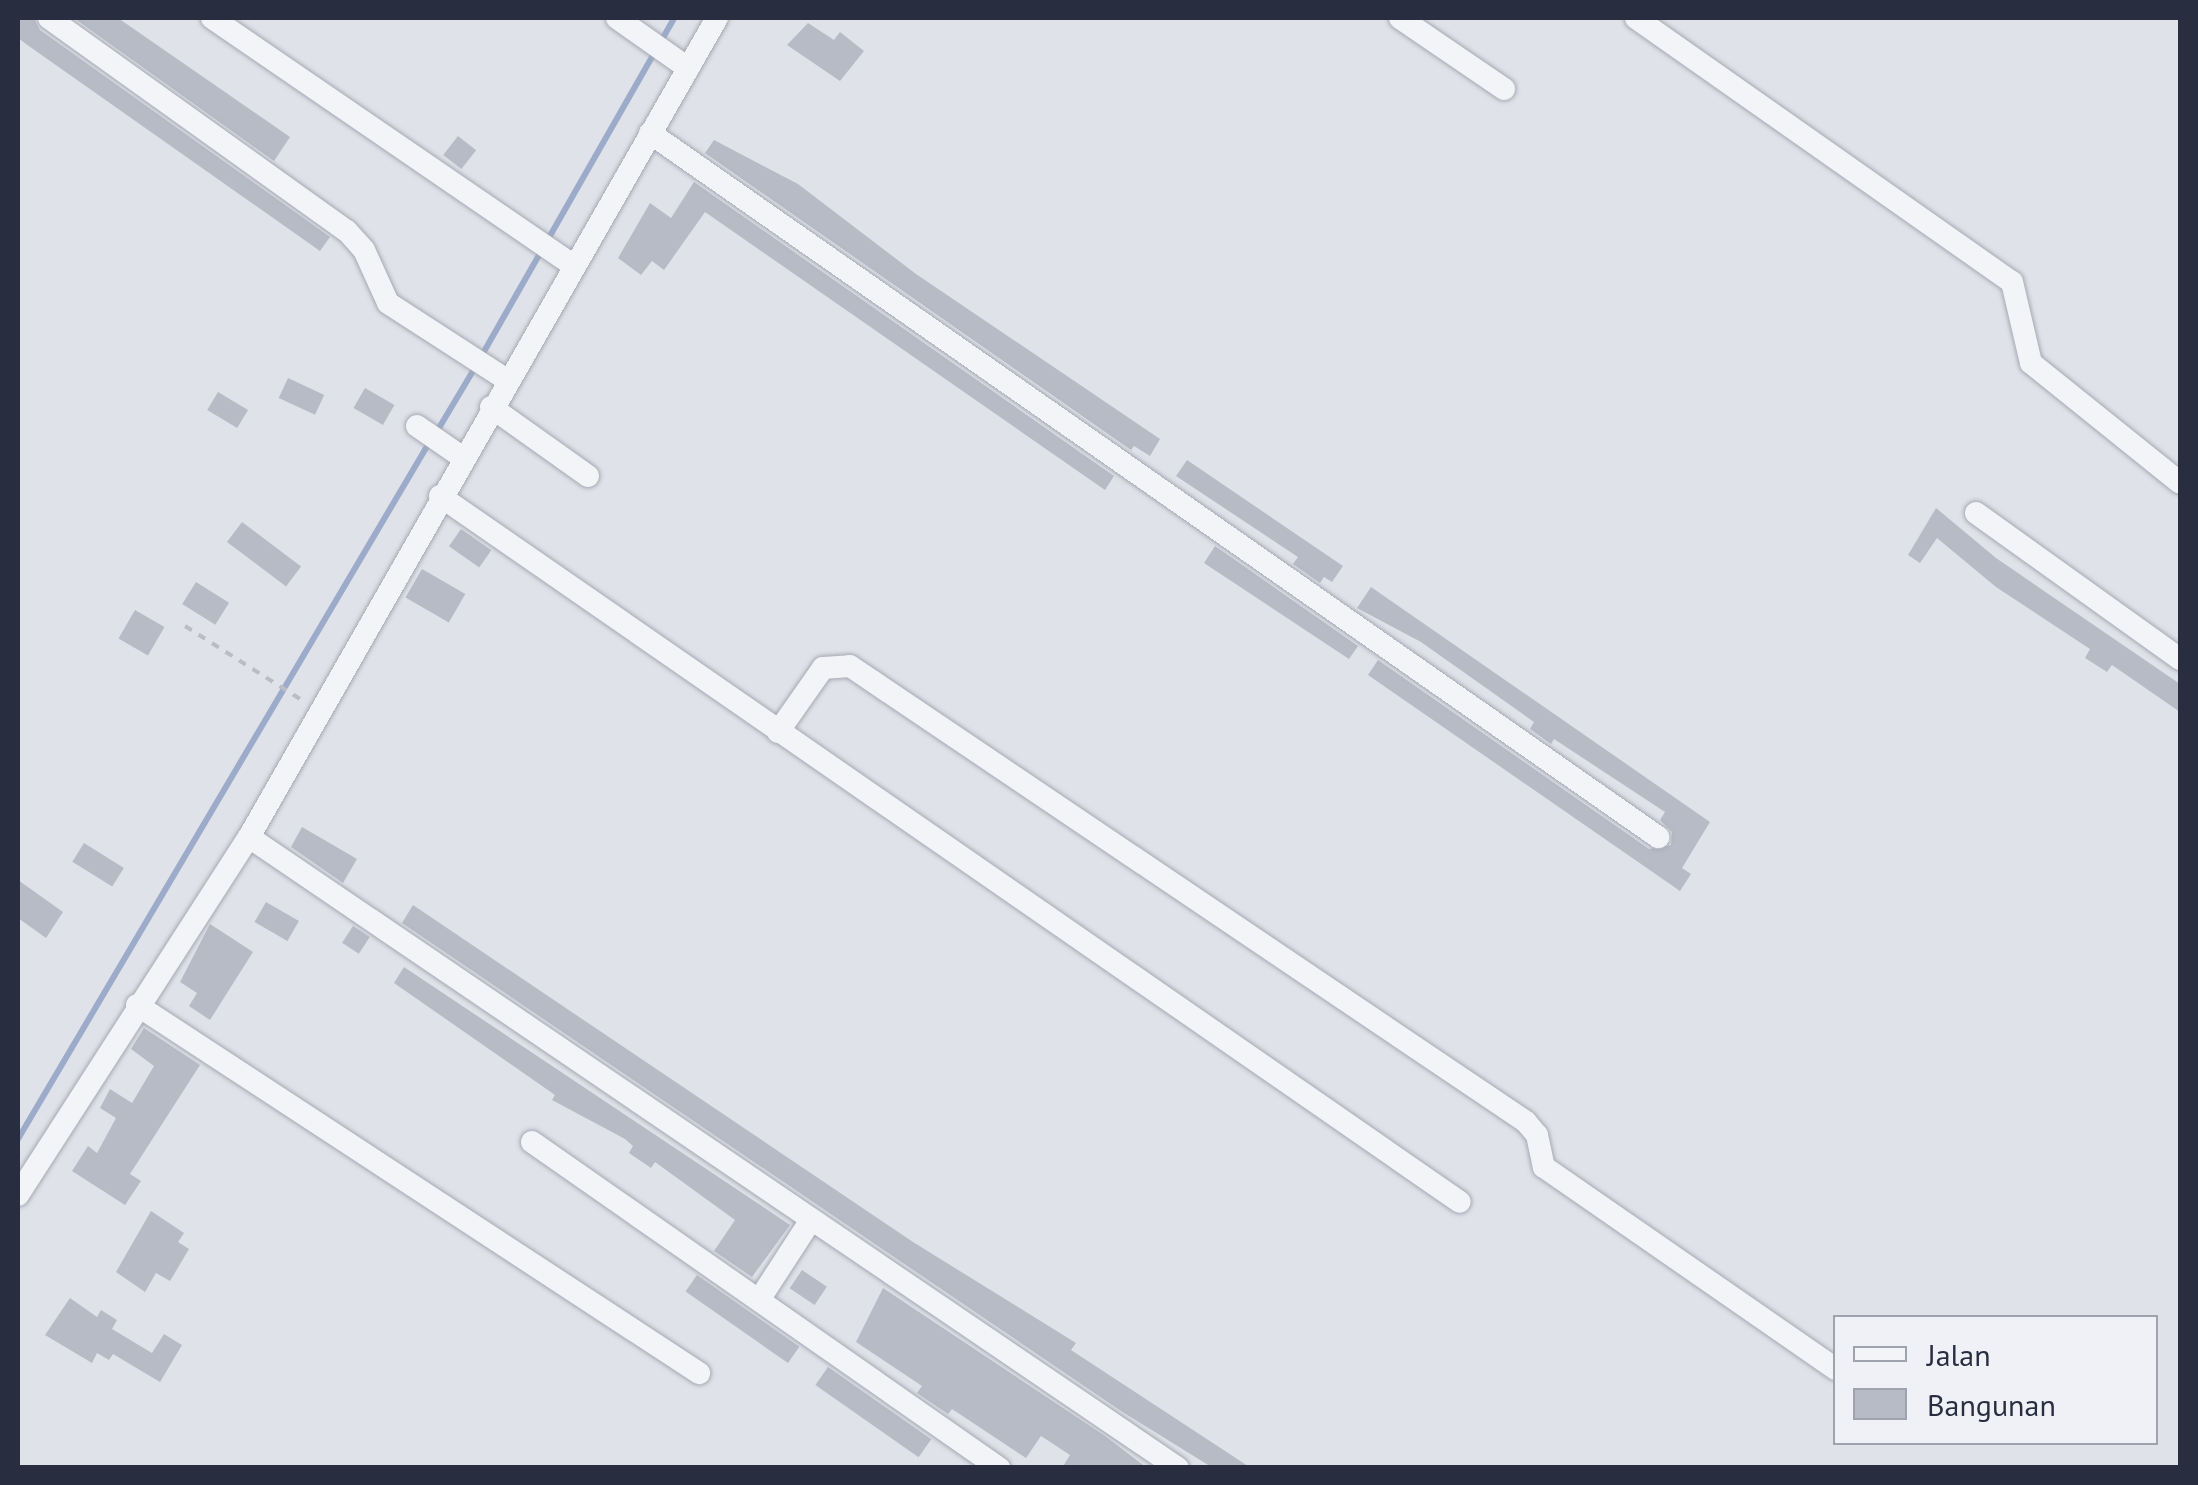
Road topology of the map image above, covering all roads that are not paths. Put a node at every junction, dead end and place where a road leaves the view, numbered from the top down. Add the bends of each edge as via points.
1 (48, 18) edge
2 (212, 18) edge
3 (617, 18) edge
4 (717, 18) edge
5 (1400, 18) edge
6 (1636, 18) edge
7 (678, 62) junction
8 (1504, 89) dead end
9 (650, 132) junction
10 (566, 260) junction
11 (499, 375) junction
12 (491, 407) junction
13 (419, 428) dead end
14 (454, 451) junction
15 (588, 476) dead end
16 (2180, 483) edge
17 (440, 496) junction
18 (1976, 513) dead end
19 (2180, 659) edge
20 (778, 732) junction
21 (1658, 836) dead end
22 (249, 837) junction
23 (138, 1005) junction
24 (532, 1142) dead end
25 (18, 1194) edge
26 (1460, 1202) dead end
27 (809, 1222) junction
28 (759, 1300) junction
29 (1833, 1367) edge
30 (699, 1373) dead end
31 (999, 1468) edge
32 (1178, 1468) edge

1 - 11 street via 347,232 364,250 388,303
2 - 10 street
3 - 7 street
4 - 7 street
5 - 8 street
6 - 16 street via 2012,282 2032,364
7 - 9 street
9 - 10 street
9 - 21 street
10 - 11 street
11 - 12 street
12 - 14 street
12 - 15 street
13 - 14 street
14 - 17 street
17 - 20 street
17 - 22 street
18 - 19 street
20 - 26 street
20 - 29 street via 824,668 850,666 1526,1122 1544,1167
22 - 23 street
22 - 27 street
23 - 25 street
23 - 30 street
24 - 28 street
27 - 28 street
27 - 32 street
28 - 31 street

